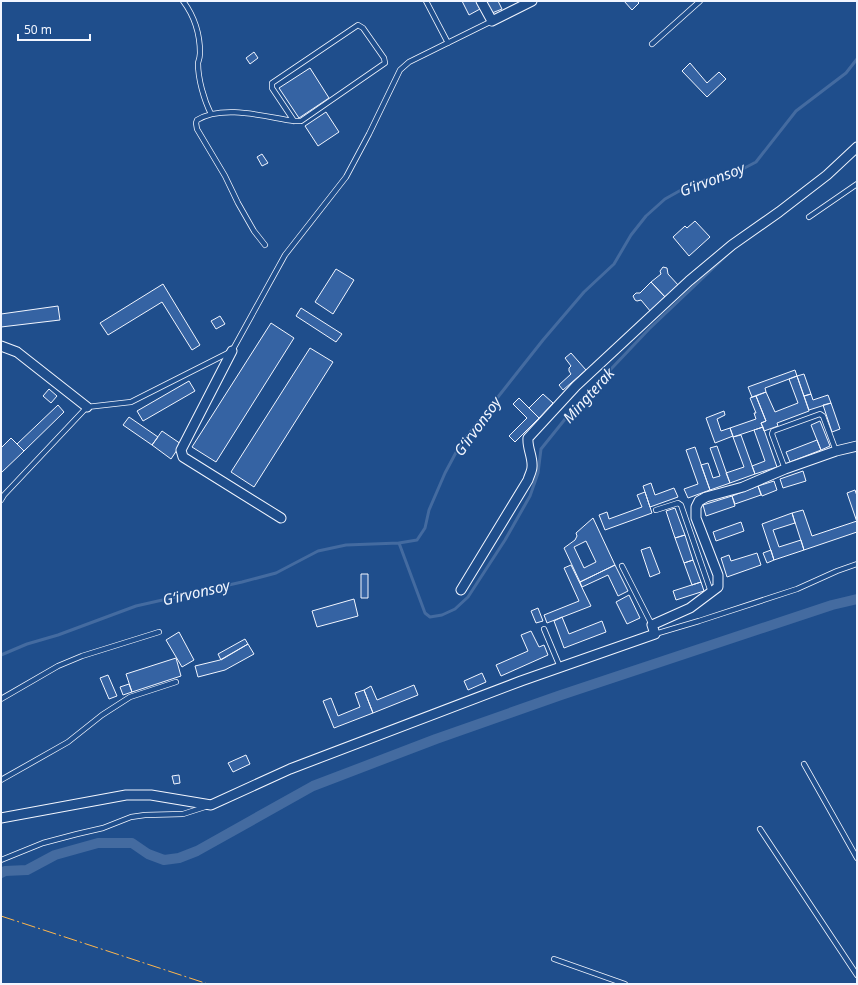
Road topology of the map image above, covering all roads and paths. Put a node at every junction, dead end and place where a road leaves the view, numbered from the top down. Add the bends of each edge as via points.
1 (184, 1) edge
2 (426, 1) edge
3 (481, 1) edge
4 (532, 1) edge
5 (700, 1) edge
6 (492, 21) junction
7 (448, 43) junction
8 (652, 44) dead end
9 (211, 114) junction
10 (294, 121) junction
11 (857, 147) edge
12 (857, 184) edge
13 (809, 218) dead end
14 (265, 245) dead end
15 (1, 346) edge
16 (232, 351) junction
17 (87, 407) junction
18 (857, 446) edge
19 (836, 451) junction
20 (785, 469) junction
21 (1, 500) edge
22 (656, 510) dead end
23 (281, 518) dead end
24 (857, 564) edge
25 (622, 566) dead end
26 (461, 590) dead end
27 (712, 592) junction
28 (652, 625) junction
29 (544, 629) dead end
30 (159, 632) dead end
31 (655, 634) junction
32 (560, 667) junction
33 (176, 682) dead end
34 (1, 698) edge
35 (804, 764) dead end
36 (1, 780) edge
37 (212, 805) junction
38 (1, 818) edge
39 (760, 829) dead end
40 (857, 858) edge
41 (1, 860) edge
42 (554, 959) dead end
43 (857, 975) edge
44 (625, 984) edge

1 - 9 lane via 197,25 200,54 198,63 205,101
2 - 7 lane
3 - 6 street
4 - 6 street
5 - 8 lane
6 - 7 lane
7 - 16 lane via 409,62 400,70 346,177 285,255
9 - 10 lane via 250,114
9 - 14 lane via 198,120 197,129 254,231
10 - 10 lane via 272,88 272,83 358,25 363,28 385,63 301,121
11 - 26 street via 827,174 688,281 576,386 528,438 532,459 528,480
12 - 13 lane
15 - 17 street via 18,352
16 - 17 lane via 131,402
16 - 23 street via 181,450 183,456
17 - 21 lane
18 - 19 street
19 - 20 street
19 - 20 lane via 820,414 773,431
20 - 27 street via 699,501 696,518 718,576 718,587
22 - 27 lane via 678,503 681,505
24 - 31 lane via 797,589
25 - 28 lane
27 - 28 street via 690,608
28 - 31 street
29 - 32 lane
30 - 34 lane via 58,666
31 - 32 street
32 - 37 street via 290,769
33 - 36 lane via 130,696 68,742
35 - 40 lane
37 - 38 street via 151,795 126,795
37 - 41 lane via 183,814 131,817 104,828 43,844
39 - 43 lane
42 - 44 lane

